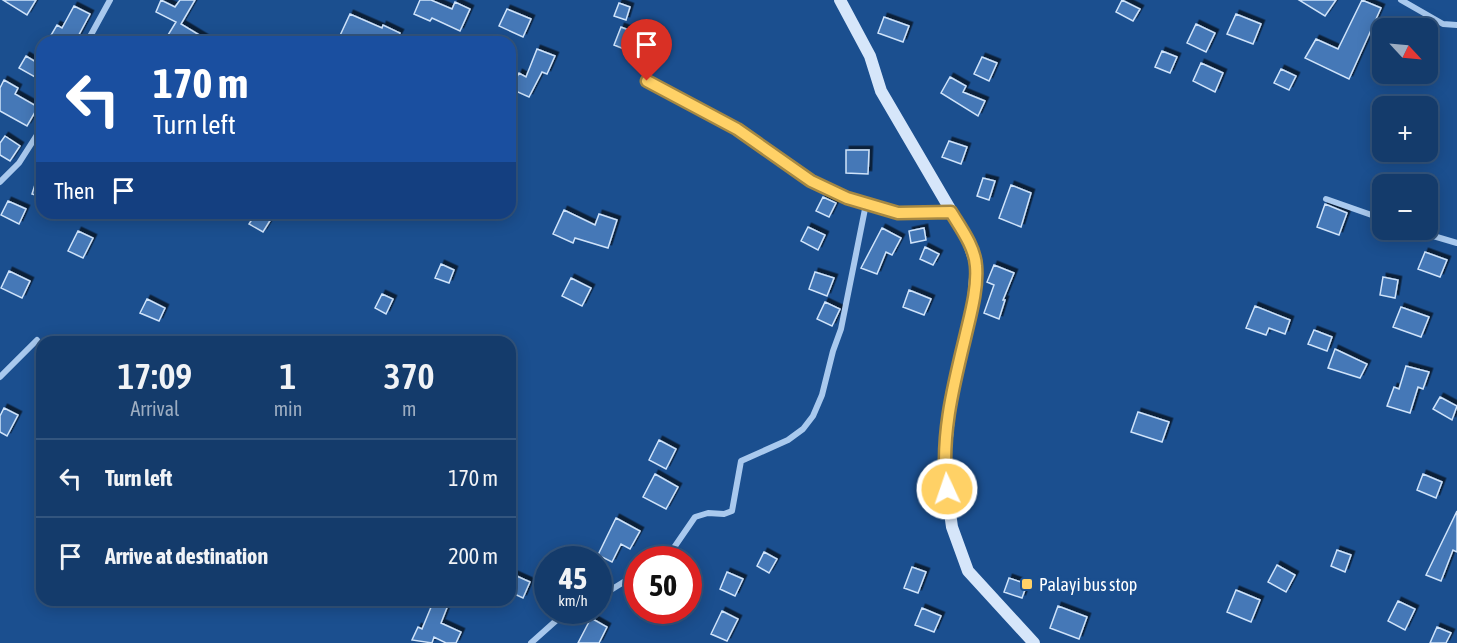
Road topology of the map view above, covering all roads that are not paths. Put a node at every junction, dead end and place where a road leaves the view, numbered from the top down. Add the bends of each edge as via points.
1 (110, 0) edge
2 (840, 0) edge
3 (1401, 0) edge
4 (1457, 25) edge
5 (90, 36) edge
6 (647, 81) dead end
7 (36, 137) edge
8 (0, 182) edge
9 (1326, 200) dead end
10 (866, 204) junction
11 (951, 212) junction
12 (1372, 215) edge
13 (1438, 237) edge
14 (1457, 243) edge
15 (36, 340) dead end
16 (0, 377) edge
17 (675, 546) edge
18 (552, 624) edge
19 (531, 643) edge
20 (1034, 643) edge

1 - 5 street
2 - 11 main road via 870,56 880,91
3 - 4 street via 1443,24
6 - 10 street via 737,129 811,181
7 - 8 street
9 - 12 street
10 - 11 street via 898,213
10 - 17 street via 841,329 813,416 788,440 741,461 732,511 696,517
11 - 20 main road via 967,238 976,265 973,304 951,396 944,469 952,527 968,571
13 - 14 street
15 - 16 street
18 - 19 street

